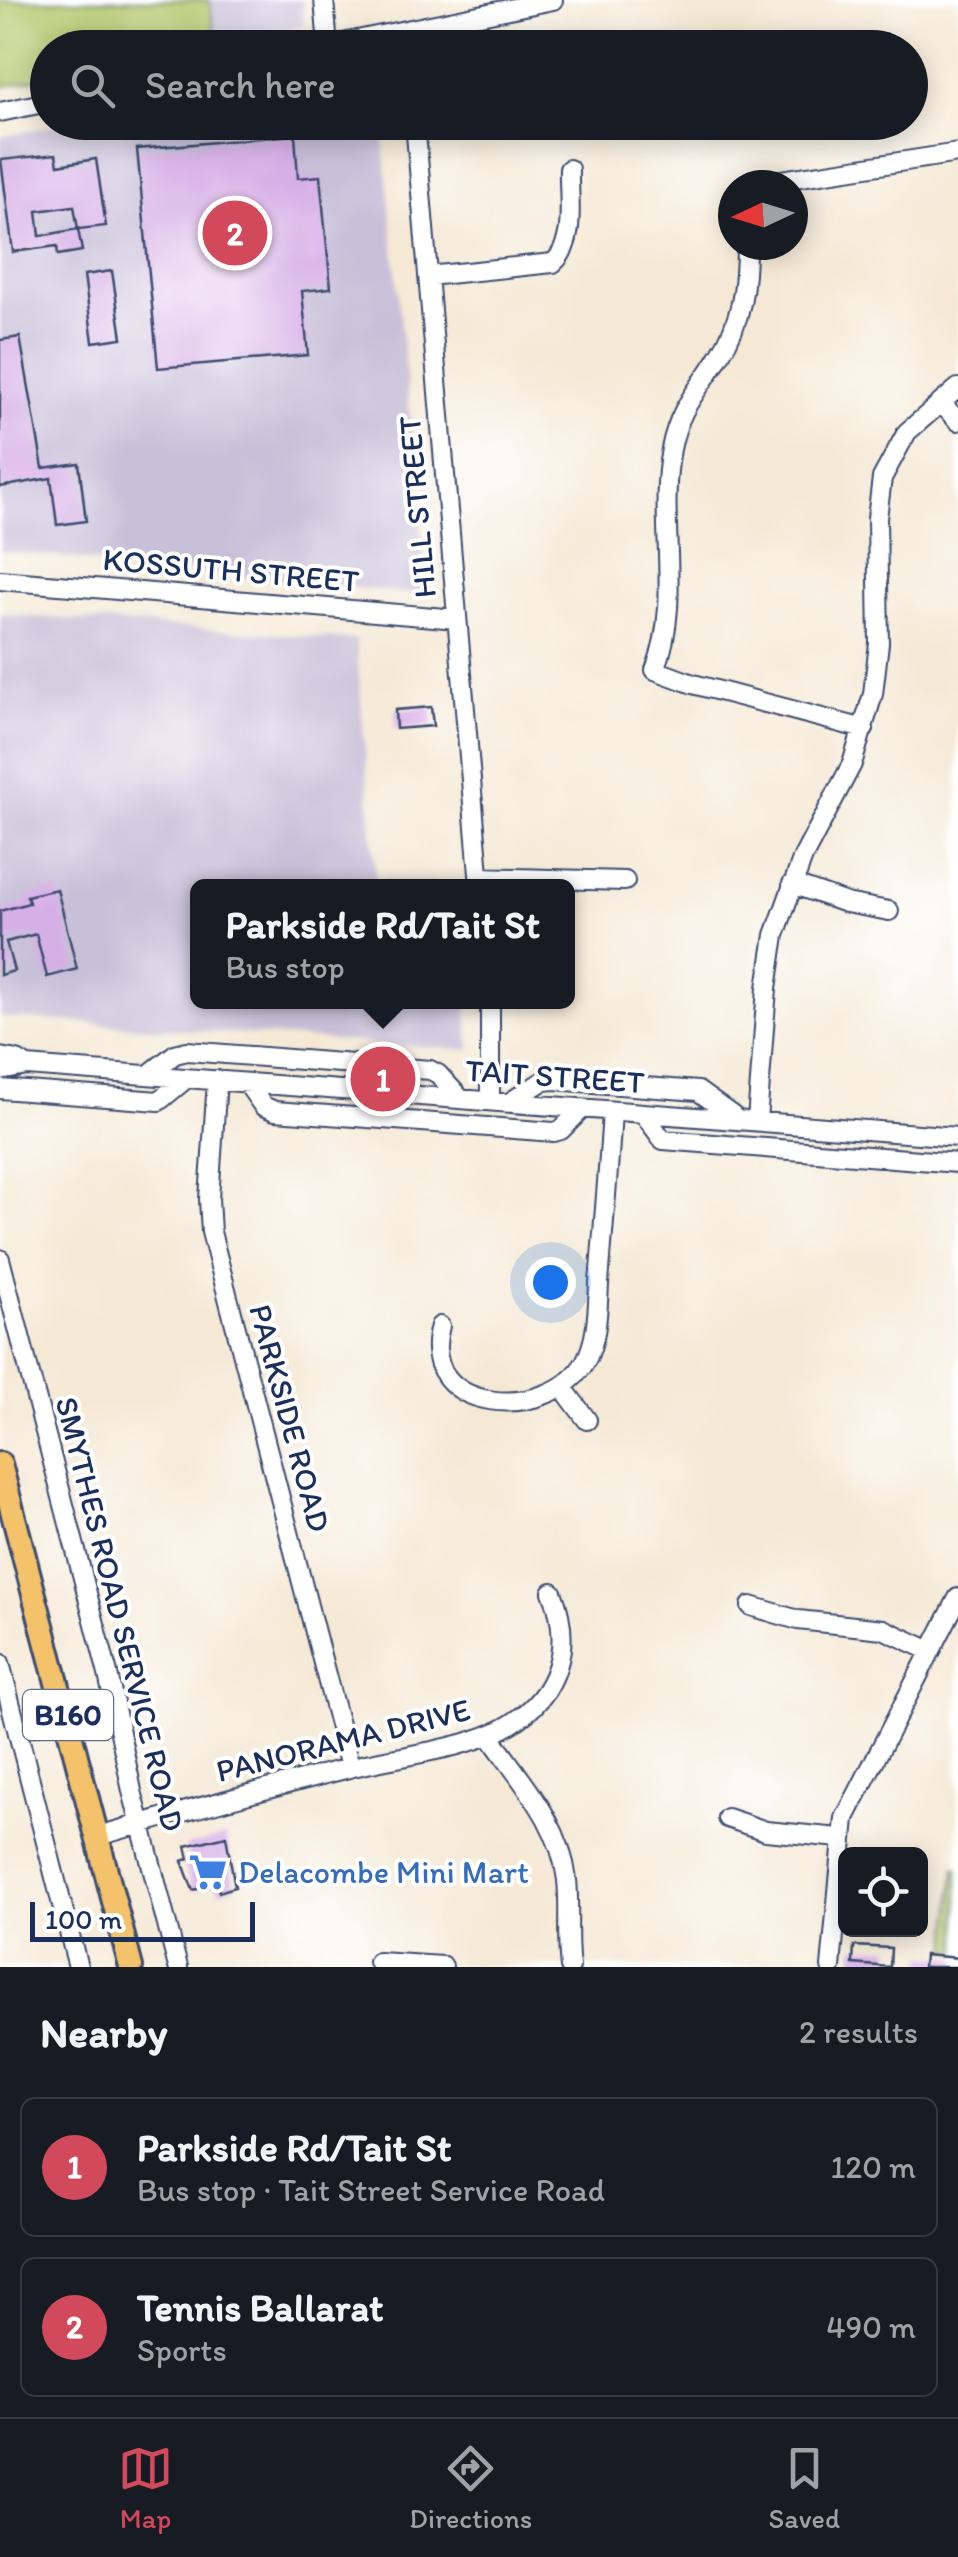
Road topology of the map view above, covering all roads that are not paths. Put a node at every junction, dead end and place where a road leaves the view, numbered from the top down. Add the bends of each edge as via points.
1 (324, 0) edge
2 (553, 0) edge
3 (323, 30) edge
4 (441, 30) edge
5 (30, 106) edge
6 (0, 112) edge
7 (417, 140) edge
8 (958, 154) edge
9 (568, 169) dead end
10 (808, 176) edge
11 (745, 260) edge
12 (428, 276) junction
13 (958, 388) edge
14 (942, 404) junction
15 (958, 421) edge
16 (0, 580) edge
17 (456, 619) junction
18 (864, 730) junction
19 (480, 879) edge
20 (575, 881) edge
21 (625, 881) dead end
22 (792, 884) junction
23 (888, 911) dead end
24 (491, 1009) edge
25 (0, 1056) edge
26 (27, 1066) junction
27 (0, 1071) edge
28 (148, 1076) junction
29 (187, 1078) junction
30 (217, 1080) junction
31 (247, 1082) junction
32 (0, 1089) edge
33 (460, 1098) junction
34 (500, 1102) junction
35 (583, 1108) junction
36 (612, 1110) junction
37 (643, 1113) junction
38 (748, 1121) junction
39 (958, 1137) edge
40 (958, 1163) edge
41 (1, 1270) edge
42 (440, 1326) dead end
43 (563, 1388) junction
44 (588, 1420) dead end
45 (0, 1464) edge
46 (552, 1592) dead end
47 (958, 1598) edge
48 (751, 1606) dead end
49 (931, 1651) junction
50 (0, 1662) edge
51 (68, 1717) junction
52 (18, 1730) junction
53 (490, 1734) junction
54 (350, 1767) junction
55 (727, 1818) dead end
56 (141, 1824) junction
57 (98, 1836) junction
58 (840, 1838) junction
59 (378, 1962) dead end
60 (409, 1966) edge
61 (443, 1966) edge
62 (78, 1967) edge
63 (132, 1967) edge
64 (178, 1967) edge
65 (570, 1967) edge
66 (830, 1967) edge

1 - 3 street
2 - 4 street
5 - 6 street
7 - 12 street, HILL STREET
8 - 10 street
9 - 12 street via 568,241 554,263
11 - 18 street via 736,324 686,402 671,450 666,634 655,670
12 - 17 street, HILL STREET
13 - 14 street
14 - 15 street
14 - 18 street via 900,442 880,486 878,657
16 - 17 street, KOSSUTH STREET
17 - 19 street, HILL STREET
18 - 22 street
20 - 21 street
22 - 23 street
22 - 38 street via 768,971
24 - 34 street
25 - 26 street, TAIT STREET
26 - 27 street, TAIT STREET
26 - 28 street, TAIT STREET
28 - 29 street, TAIT STREET
28 - 33 street via 178,1052 206,1053 430,1070
29 - 30 street, TAIT STREET
29 - 32 street via 158,1101
30 - 31 street, TAIT STREET
30 - 54 street, PARKSIDE ROAD via 211,1232
31 - 33 street, TAIT STREET
31 - 35 street via 272,1110 554,1132
33 - 34 street, TAIT STREET
34 - 35 street, TAIT STREET
34 - 38 street via 554,1080 698,1091
35 - 36 street, TAIT STREET
36 - 37 street, TAIT STREET
36 - 43 street via 594,1336 582,1367
37 - 38 street, TAIT STREET
37 - 40 street via 664,1140
38 - 39 street, TAIT STREET
41 - 56 street, SMYTHES ROAD SERVICE ROAD
42 - 43 street via 440,1365 464,1392 529,1399
43 - 44 street
45 - 51 main road, B160
46 - 53 street, PANORAMA DRIVE via 562,1635 555,1676 528,1710
47 - 49 street
48 - 49 street via 798,1620 884,1629
49 - 58 street
50 - 52 street
51 - 52 street
51 - 57 main road, B160
52 - 62 street
53 - 54 street, PANORAMA DRIVE
53 - 65 street via 557,1840 567,1882
54 - 56 street, PANORAMA DRIVE
55 - 58 street via 766,1831
56 - 57 street, PANORAMA DRIVE
56 - 64 street, SMYTHES ROAD SERVICE ROAD
57 - 63 main road, B160
58 - 66 street
59 - 60 street
60 - 61 street

